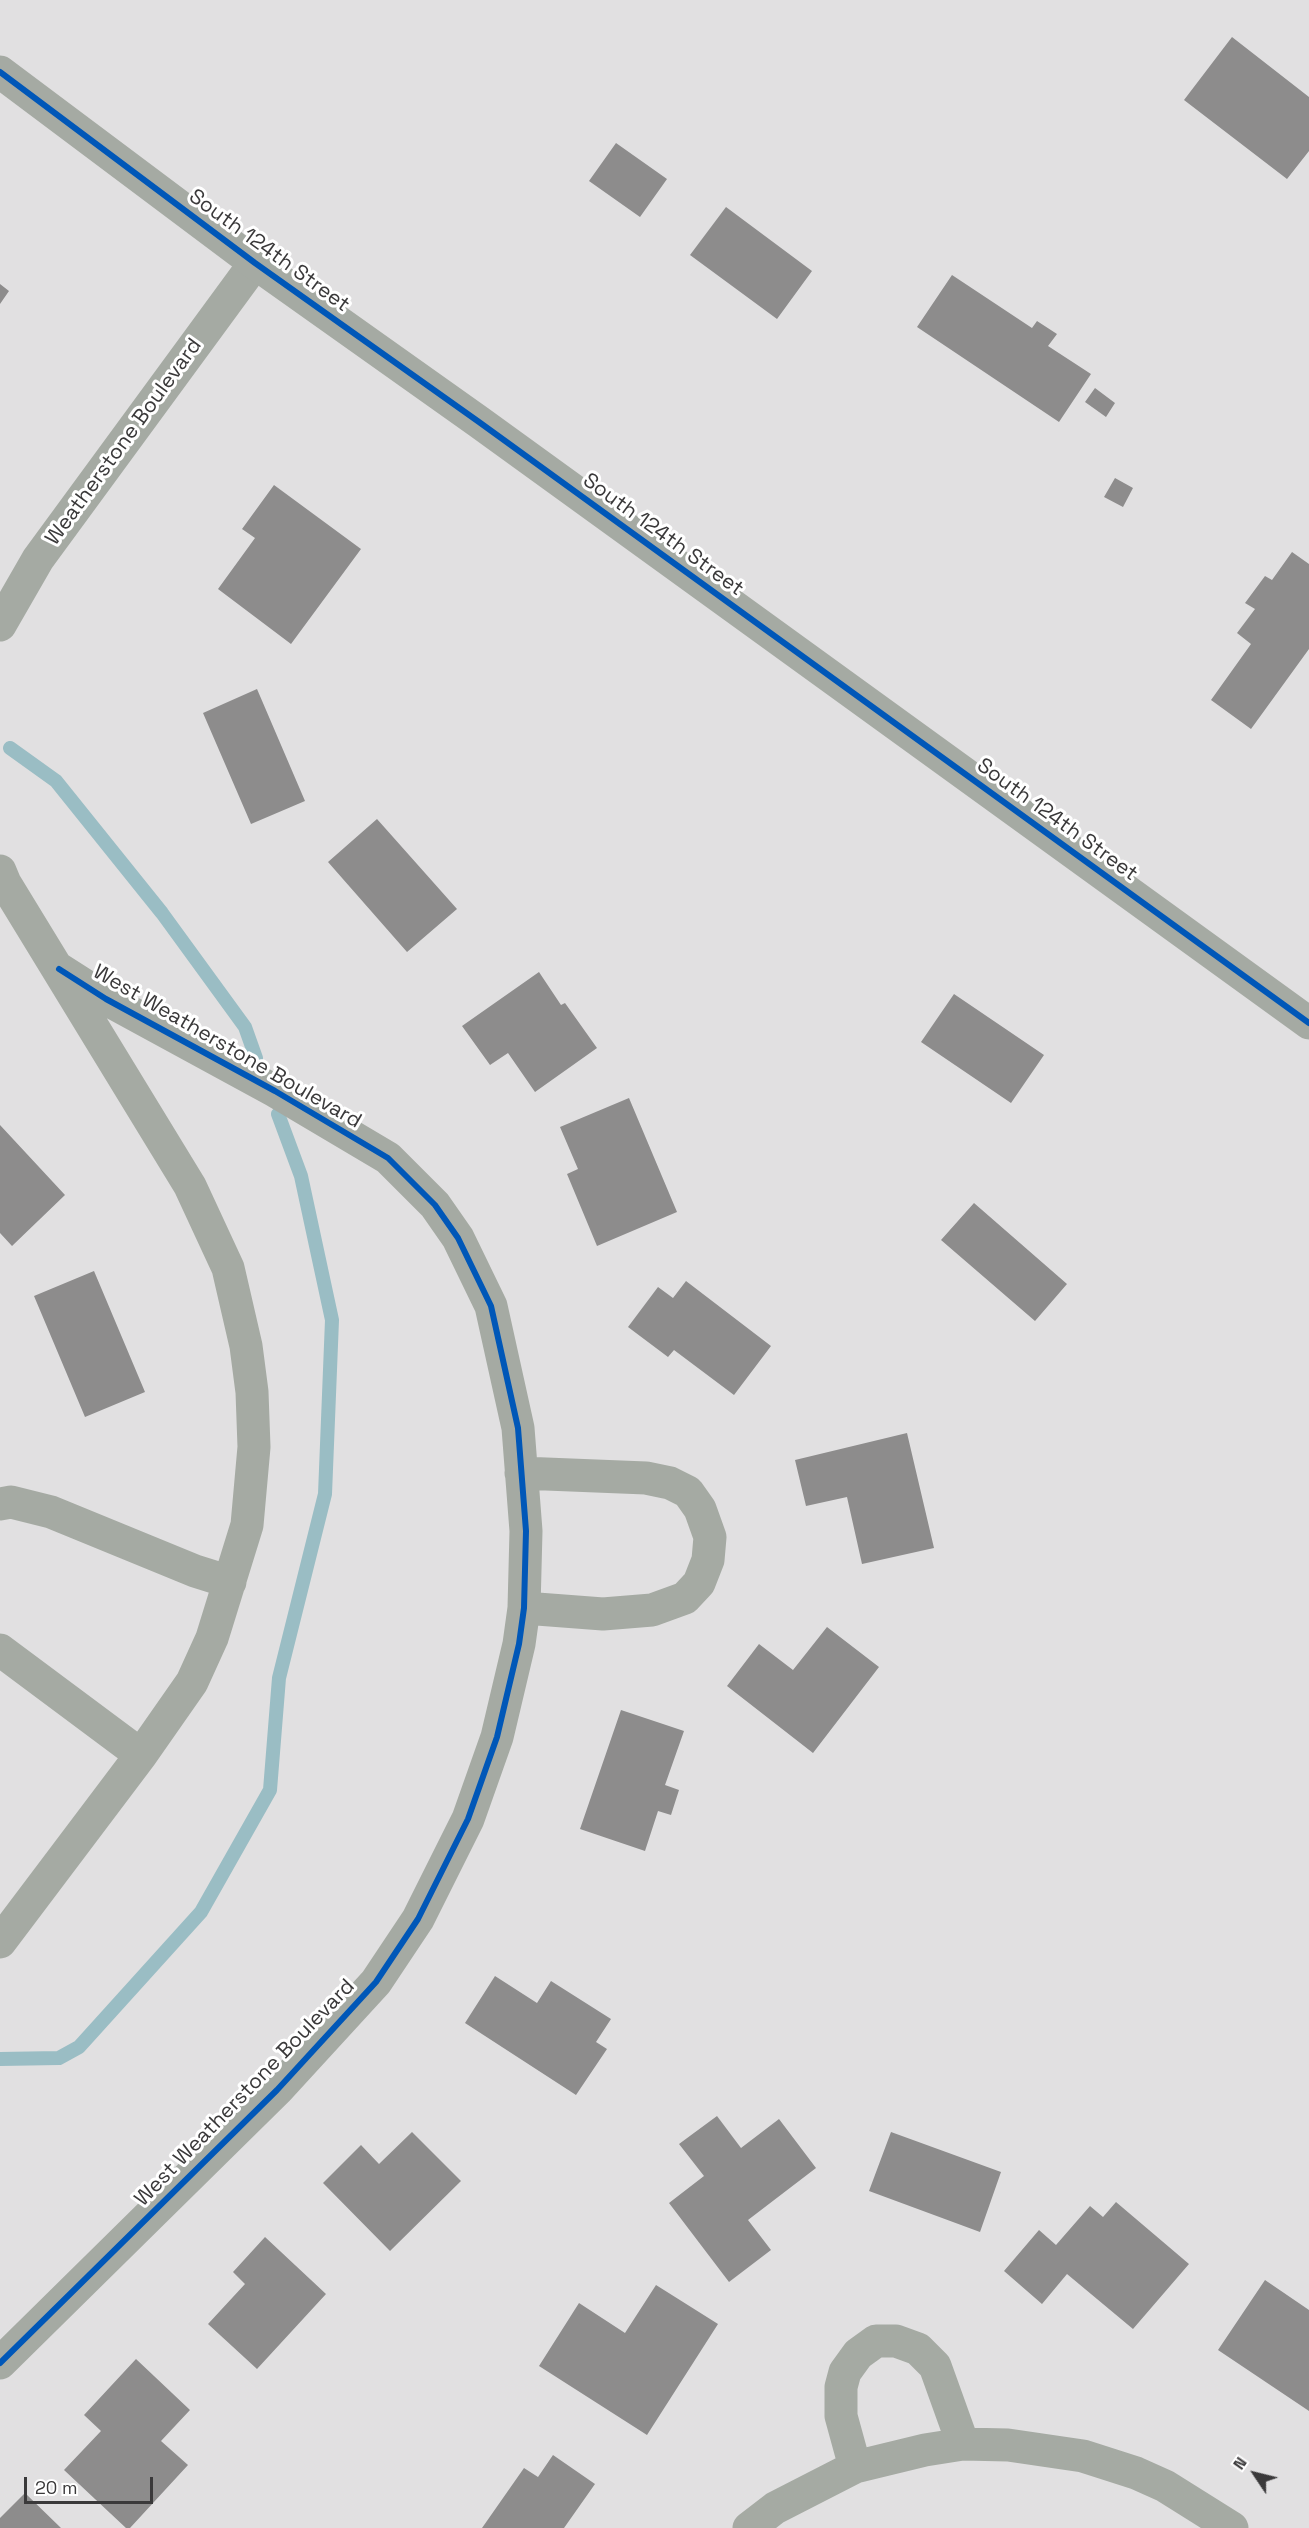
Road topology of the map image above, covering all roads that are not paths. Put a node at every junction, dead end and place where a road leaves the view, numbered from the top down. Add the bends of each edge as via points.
1 (0, 72) edge
2 (255, 263) junction
3 (0, 625) edge
4 (0, 871) edge
5 (59, 969) junction
6 (1309, 1023) edge
7 (521, 1473) junction
8 (0, 1504) edge
9 (230, 1582) junction
10 (524, 1608) junction
11 (0, 1650) edge
12 (141, 1755) junction
13 (0, 1942) edge
14 (0, 2363) edge
15 (963, 2444) junction
16 (855, 2468) junction
17 (749, 2528) edge
18 (1232, 2528) edge

1 - 2 street, South 124th Street
2 - 3 street, Weatherstone Boulevard via 38,559
2 - 6 street, South 124th Street
4 - 5 street, West Weatherstone Boulevard
5 - 7 street, West Weatherstone Boulevard via 388,1158 435,1205 458,1238 491,1306 518,1428
5 - 9 street, West Weatherstone Boulevard via 190,1186 228,1268 246,1346 254,1448 247,1525
7 - 10 street, West Weatherstone Boulevard via 526,1531
7 - 10 street via 646,1478 670,1483 688,1492 700,1509 710,1537 708,1560 699,1583 685,1598 652,1610 603,1614
8 - 9 street via 11,1502 51,1512 195,1572
9 - 12 street, West Weatherstone Boulevard via 212,1638 192,1682
10 - 14 street, West Weatherstone Boulevard via 496,1737 468,1819 418,1919 376,1982 277,2090
11 - 12 street
12 - 13 street, West Weatherstone Boulevard
15 - 16 street
15 - 16 street via 934,2366 918,2349 897,2341 876,2341 858,2354 845,2372 841,2387 841,2416
15 - 18 street via 1008,2445 1083,2456 1165,2486
16 - 17 street via 775,2508

